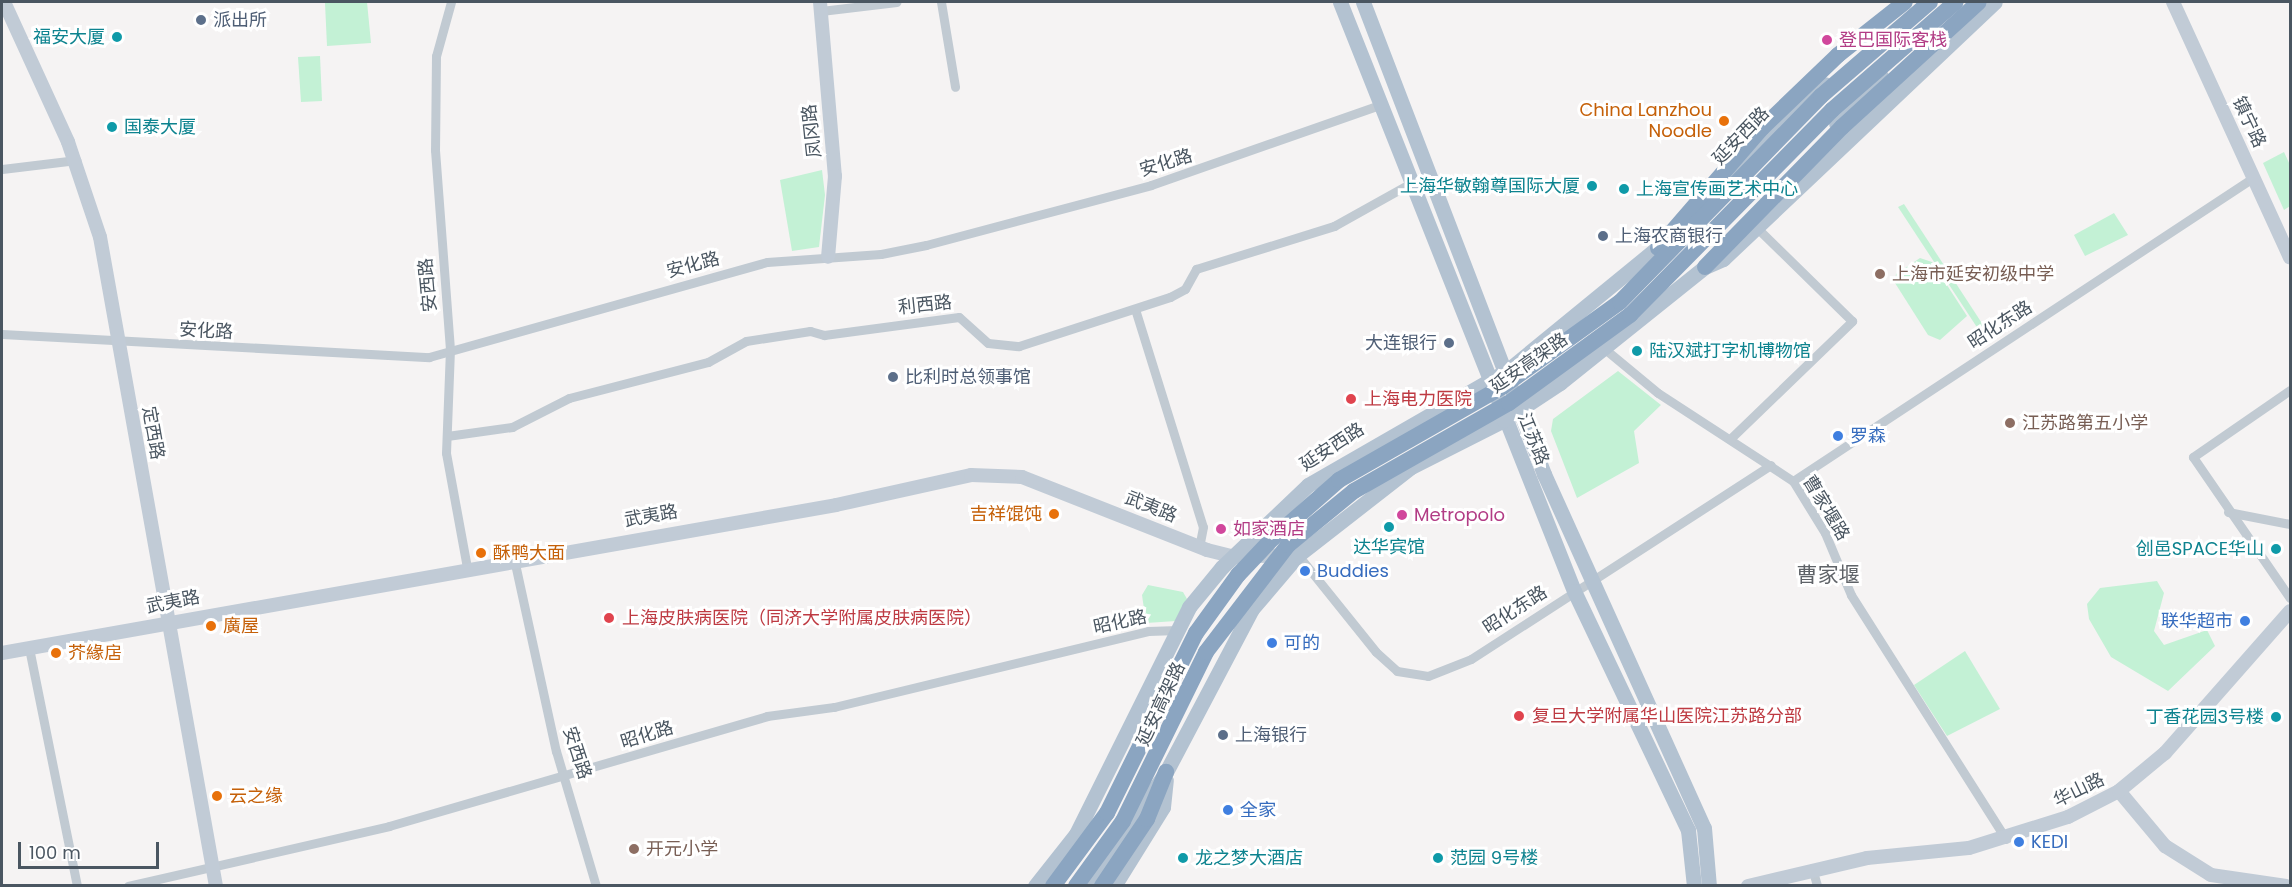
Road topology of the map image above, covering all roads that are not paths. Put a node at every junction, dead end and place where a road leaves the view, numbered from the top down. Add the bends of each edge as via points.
1 (4, 2) edge
2 (451, 2) edge
3 (896, 2) edge
4 (941, 2) edge
5 (1340, 2) edge
6 (1363, 2) edge
7 (1905, 2) edge
8 (1924, 2) edge
9 (1930, 2) edge
10 (1956, 2) edge
11 (1968, 2) edge
12 (1979, 2) edge
13 (1995, 2) edge
14 (2174, 2) edge
15 (821, 6) edge
16 (1930, 34) junction
17 (1941, 49) junction
18 (955, 87) dead end
19 (1871, 87) junction
20 (1886, 101) junction
21 (1380, 105) junction
22 (76, 160) junction
23 (2, 169) edge
24 (2254, 177) junction
25 (1411, 183) junction
26 (1751, 226) junction
27 (1658, 248) junction
28 (828, 257) junction
29 (2290, 257) edge
30 (1705, 267) junction
31 (1135, 309) junction
32 (2, 334) edge
33 (119, 343) junction
34 (450, 349) junction
35 (1606, 350) junction
36 (1508, 370) junction
37 (1489, 381) junction
38 (2290, 390) edge
39 (1522, 408) junction
40 (1504, 420) junction
41 (447, 436) junction
42 (1730, 440) junction
43 (1771, 465) junction
44 (1793, 481) junction
45 (2228, 513) junction
46 (2290, 524) edge
47 (1199, 547) junction
48 (1298, 555) junction
49 (1235, 556) junction
50 (514, 559) junction
51 (467, 567) junction
52 (1592, 582) junction
53 (1574, 591) junction
54 (2290, 598) edge
55 (2290, 611) edge
56 (172, 620) junction
57 (1178, 630) junction
58 (29, 648) junction
59 (2, 653) edge
60 (1166, 772) junction
61 (567, 777) junction
62 (2119, 791) junction
63 (2006, 839) junction
64 (213, 867) junction
65 (1812, 868) junction
66 (77, 885) edge
67 (128, 885) edge
68 (216, 885) edge
69 (596, 885) edge
70 (1035, 885) edge
71 (1053, 885) edge
72 (1076, 885) edge
73 (1089, 885) edge
74 (1102, 885) edge
75 (1114, 885) edge
76 (1694, 885) edge
77 (1709, 885) edge
78 (1748, 885) edge
79 (1783, 885) edge
80 (1817, 885) edge
81 (2286, 885) edge

1 - 22 street, 定西路
2 - 34 street, 安西路 via 435,73
3 - 15 street
4 - 18 street
5 - 21 main road, 江苏路
6 - 36 main road, 江苏路
7 - 27 highway via 1838,55 1770,119 1679,218
8 - 27 main road, 延安西路 via 1797,106
9 - 71 highway, 延安高架路 via 1821,96 1620,302 1502,387 1339,480 1273,538 1238,575 1196,633 1107,813
10 - 72 highway, 延安高架路 via 1832,110 1630,315 1509,403 1354,491 1288,545 1206,652 1123,820
11 - 16 main road
12 - 26 highway via 1842,127
13 - 17 main road
14 - 24 street, 镇宁路
15 - 28 street, 凤冈路 via 835,176
16 - 17 main road
16 - 19 main road
17 - 20 main road
19 - 20 main road
19 - 30 main road via 1718,246
20 - 26 main road
21 - 25 main road, 江苏路
21 - 28 street, 安化路 via 1151,185 926,245
22 - 23 street
22 - 33 street, 定西路 via 100,237
24 - 29 street, 镇宁路
24 - 44 street, 昭化东路
25 - 31 street, 利西路 via 1334,226 1201,267 1180,293
25 - 37 main road, 江苏路
26 - 30 highway
26 - 42 street via 1851,321
27 - 36 main road, 延安西路
28 - 34 street, 安化路 via 767,262
30 - 35 main road
31 - 41 street, 利西路 via 1013,347 988,343 959,317 746,341 715,360 558,402 512,428
31 - 47 street via 1203,527
32 - 33 street, 安化路
33 - 34 street, 安化路 via 429,357
33 - 56 street, 定西路
34 - 41 street, 安西路
35 - 39 main road
35 - 42 street, 曹家堰路
36 - 37 main road, 延安西路
36 - 39 main road, 江苏路
37 - 40 main road, 江苏路
37 - 49 main road, 延安西路 via 1340,462 1308,485
38 - 45 street via 2193,457
39 - 40 main road
39 - 52 main road, 江苏路
40 - 48 main road via 1411,467
40 - 53 main road, 江苏路
41 - 51 street, 安西路
42 - 43 street, 曹家堰路
43 - 44 street, 曹家堰路
43 - 52 street, 昭化东路
44 - 63 street, 曹家堰路 via 1825,532 1851,595
45 - 46 street
45 - 54 street
47 - 49 street, 武夷路
47 - 50 street, 武夷路 via 1022,477 971,475 836,504
48 - 49 street, 武夷路
48 - 53 street, 昭化东路 via 1376,652 1397,671 1428,676 1471,659
48 - 60 main road via 1252,609
49 - 57 main road, 延安西路 via 1189,607
50 - 51 street, 武夷路
50 - 61 street, 安西路
51 - 56 street, 武夷路
52 - 53 street, 昭化东路
52 - 77 main road, 江苏路 via 1704,828
53 - 76 main road, 江苏路 via 1688,830
55 - 62 street, 华山路 via 2164,753
56 - 58 street, 武夷路
56 - 64 street, 定西路
57 - 61 street, 昭化路 via 1148,631 834,707 767,716
57 - 70 main road, 延安西路 via 1076,834
58 - 59 street, 武夷路
58 - 66 street
60 - 73 main road
60 - 74 highway via 1147,819
60 - 75 main road via 1163,807
61 - 64 street, 昭化路
61 - 69 street, 安西路
62 - 63 street, 华山路
62 - 81 street via 2165,846 2211,875
63 - 65 street, 华山路
64 - 67 street, 昭化路
64 - 68 street, 定西路
65 - 78 street, 华山路
65 - 79 street, 华山路
65 - 80 street

